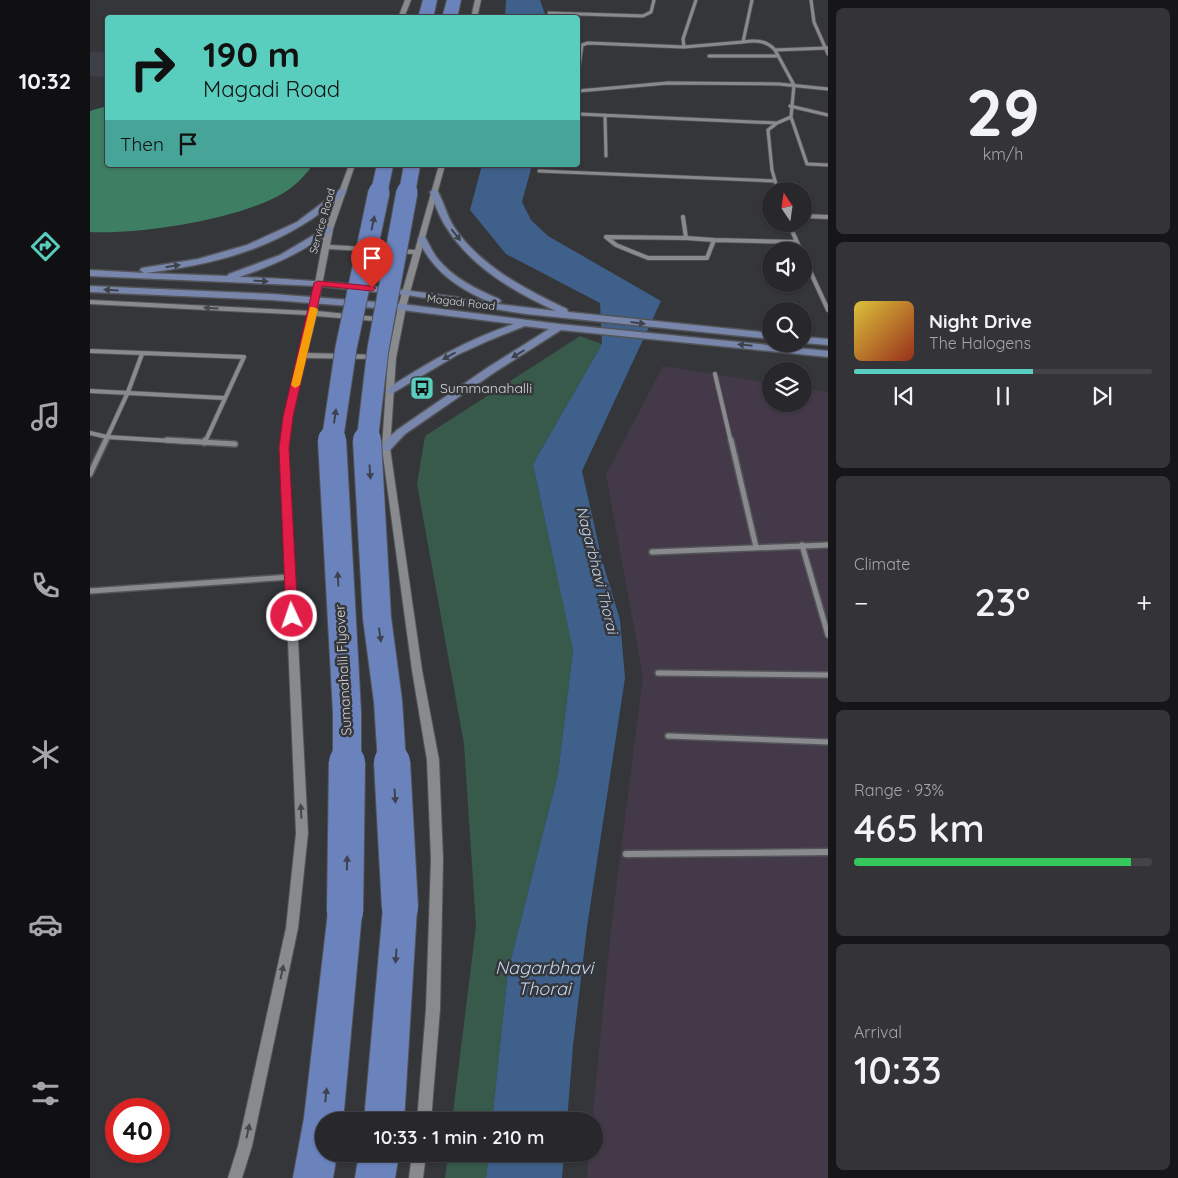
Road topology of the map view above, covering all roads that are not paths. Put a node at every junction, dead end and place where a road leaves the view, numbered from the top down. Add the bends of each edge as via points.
1 (408, 0) edge
2 (430, 0) edge
3 (454, 0) edge
4 (478, 0) edge
5 (654, 0) edge
6 (696, 0) edge
7 (752, 0) edge
8 (812, 0) edge
9 (549, 13) dead end
10 (402, 15) edge
11 (426, 15) edge
12 (450, 15) edge
13 (475, 15) edge
14 (744, 42) junction
15 (684, 47) junction
16 (827, 48) edge
17 (775, 50) junction
18 (828, 54) edge
19 (709, 56) dead end
20 (777, 56) junction
21 (580, 60) edge
22 (794, 87) junction
23 (828, 89) edge
24 (580, 91) edge
25 (790, 106) junction
26 (580, 114) edge
27 (828, 114) edge
28 (605, 115) junction
29 (791, 117) junction
30 (776, 123) junction
31 (606, 156) dead end
32 (828, 165) edge
33 (351, 167) edge
34 (386, 167) edge
35 (412, 167) edge
36 (441, 167) edge
37 (539, 171) dead end
38 (775, 181) joint
39 (342, 191) junction
40 (434, 192) junction
41 (812, 216) edge
42 (683, 217) dead end
43 (828, 217) edge
44 (329, 229) junction
45 (792, 232) edge
46 (686, 238) junction
47 (422, 239) junction
48 (714, 240) junction
49 (796, 242) joint
50 (326, 247) junction
51 (418, 252) junction
52 (90, 273) edge
53 (812, 275) edge
54 (220, 279) junction
55 (318, 283) junction
56 (90, 289) edge
57 (407, 292) junction
58 (316, 300) junction
59 (90, 302) edge
60 (402, 307) junction
61 (828, 310) edge
62 (526, 311) junction
63 (312, 313) junction
64 (577, 316) junction
65 (399, 321) junction
66 (526, 323) junction
67 (558, 327) junction
68 (762, 335) edge
69 (812, 341) edge
70 (828, 342) edge
71 (90, 351) edge
72 (142, 354) junction
73 (828, 354) edge
74 (302, 355) junction
75 (392, 358) junction
76 (715, 374) dead end
77 (90, 391) edge
78 (391, 391) junction
79 (128, 392) junction
80 (224, 398) junction
81 (90, 433) edge
82 (107, 437) junction
83 (204, 443) junction
84 (235, 444) dead end
85 (386, 448) junction
86 (90, 474) edge
87 (802, 545) junction
88 (828, 545) edge
89 (756, 547) junction
90 (652, 552) dead end
91 (290, 577) junction
92 (90, 590) edge
93 (828, 635) edge
94 (658, 673) dead end
95 (828, 674) edge
96 (668, 736) dead end
97 (828, 742) edge
98 (828, 852) edge
99 (626, 854) dead end
100 (385, 1112) edge
101 (425, 1112) edge
102 (378, 1162) edge
103 (418, 1162) edge
104 (236, 1178) edge
105 (313, 1178) edge
106 (375, 1178) edge
107 (416, 1178) edge

1 - 10 street
2 - 11 highway
3 - 12 highway
4 - 13 street
5 - 9 street via 650,12 643,16
6 - 15 street via 683,39
7 - 14 street
8 - 16 street via 814,22
14 - 15 street
14 - 17 street via 769,43
15 - 21 street via 588,42 582,45
16 - 17 street
16 - 18 street
17 - 20 street
19 - 20 street
20 - 22 street via 788,70
22 - 23 street
22 - 24 street via 760,83 668,83
22 - 25 street
25 - 27 street
25 - 29 street
26 - 28 street
28 - 30 street
28 - 31 street
29 - 30 street
29 - 32 street via 807,164
30 - 38 street via 768,130
33 - 39 street, Service Road
105 -> 34 highway, Sumanahalli Flyover, bridge via 324,1118 346,912 346,712 332,440 346,348
35 -> 100 highway, bridge via 378,349 367,440 377,618 389,710 400,908
36 - 40 street
37 - 38 street
39 - 44 street, Service Road
52 -> 39 main road via 177,265 241,250 278,236 309,219
40 - 47 street
40 -> 64 main road via 452,231 477,259 511,284
41 - 43 street
42 - 46 street
44 - 50 street, Service Road
44 - 54 main road via 286,256
45 - 49 street
46 - 48 street
46 - 48 street via 606,236 616,245 648,258 707,258
47 - 51 street
47 - 62 main road via 434,260 456,281 488,298
48 - 49 street
50 - 51 street
50 - 55 street, Service Road
51 - 57 street
52 - 54 main road, Magadi Road
53 - 61 street
54 -> 55 main road, Magadi Road
55 - 57 main road, Magadi Road
55 - 58 street, Service Road
58 -> 56 main road, Magadi Road
57 - 60 street
57 - 62 main road, Magadi Road
58 - 60 main road, Magadi Road
58 - 63 street, Service Road
63 -> 59 street
60 - 65 street
60 - 66 main road, Magadi Road
62 - 64 main road, Magadi Road
63 - 65 street
63 - 74 street, Service Road
64 -> 68 main road, Magadi Road
65 - 75 street
66 - 67 main road, Magadi Road
66 -> 78 main road via 462,349
73 -> 67 main road, Magadi Road
67 -> 85 main road via 401,432
69 - 70 main road
71 - 72 street
72 - 79 street
72 - 80 street via 244,357
74 - 75 street
74 - 91 street, Service Road via 284,448
75 - 78 street
76 - 89 street
77 - 79 street
78 - 85 street
79 - 80 street
79 - 82 street
80 - 83 street
81 - 82 street
82 - 83 street
82 - 86 street
83 - 84 street
85 - 101 street via 434,769 437,859 434,1008
87 - 88 street
87 - 89 street
87 - 93 street
89 - 90 street
91 - 92 street
104 -> 91 street, Service Road via 292,928 302,833
94 - 95 street
96 - 97 street
98 - 99 street
102 - 106 highway
103 - 107 street

